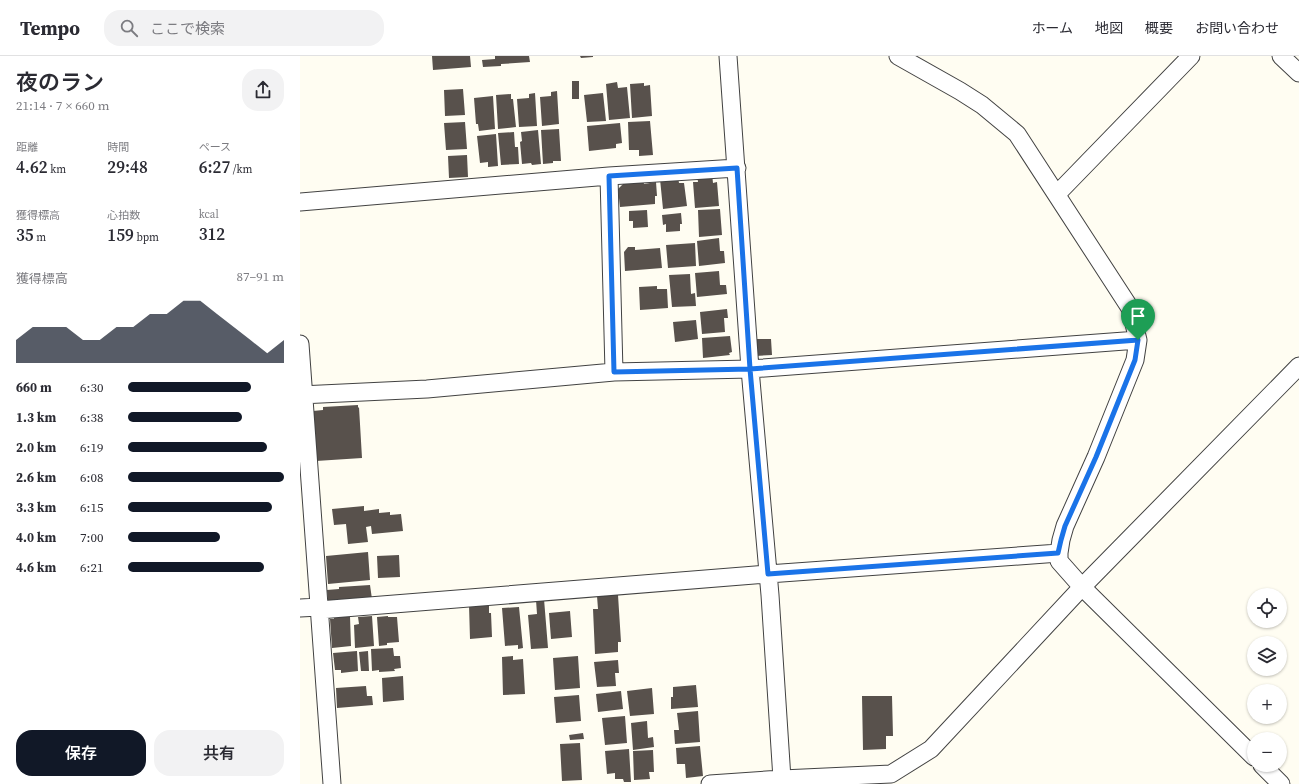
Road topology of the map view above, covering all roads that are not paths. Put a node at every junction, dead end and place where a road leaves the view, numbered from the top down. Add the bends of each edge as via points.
1 (728, 56) edge
2 (898, 56) edge
3 (1191, 56) edge
4 (1281, 56) edge
5 (1299, 73) edge
6 (737, 168) junction
7 (609, 176) junction
8 (1057, 194) junction
9 (300, 202) edge
10 (1138, 340) junction
11 (300, 344) edge
12 (1299, 366) edge
13 (750, 369) junction
14 (614, 372) junction
15 (302, 395) edge
16 (1058, 553) junction
17 (768, 574) junction
18 (1082, 587) junction
19 (300, 608) edge
20 (319, 608) junction
21 (1247, 750) edge
22 (1269, 772) edge
23 (782, 779) junction
24 (891, 779) edge
25 (332, 784) edge
26 (710, 784) edge
27 (1281, 784) edge

1 - 6 street
2 - 8 street via 982,105 1017,134
3 - 8 street
4 - 5 street
6 - 7 street
6 - 13 street
7 - 9 street
7 - 14 street
8 - 10 street via 1130,308
10 - 13 street
10 - 16 street via 1135,360 1065,526
11 - 15 street
12 - 18 street
13 - 14 street
13 - 17 street
14 - 15 street via 426,389
15 - 20 street
16 - 17 street
16 - 18 street via 1059,561
17 - 20 street
17 - 23 street
18 - 21 street
18 - 24 street via 931,749
19 - 20 street
20 - 25 street
22 - 27 street
23 - 24 street
23 - 26 street

